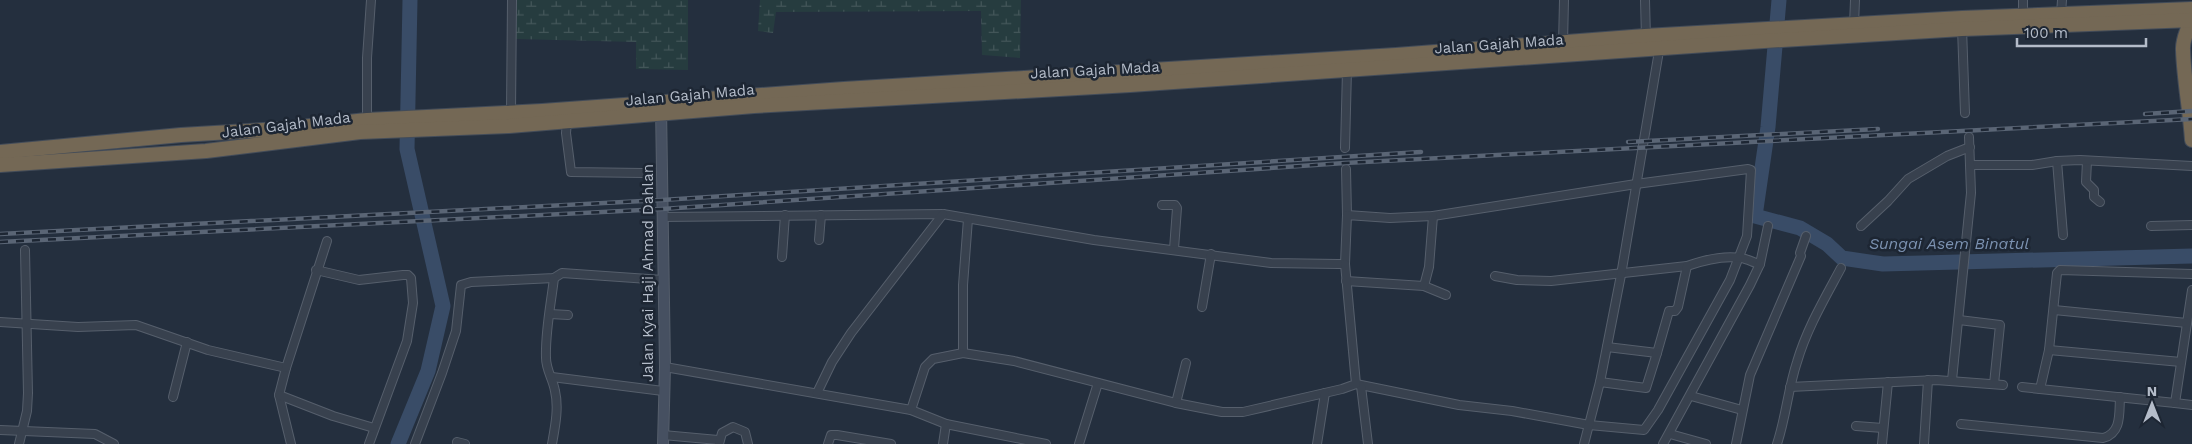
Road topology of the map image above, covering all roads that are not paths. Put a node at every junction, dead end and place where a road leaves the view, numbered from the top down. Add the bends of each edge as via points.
1 (371, 0) edge
2 (512, 0) edge
3 (1564, 0) edge
4 (1645, 0) edge
5 (1855, 0) edge
6 (2023, 0) edge
7 (2061, 7) edge
8 (2191, 14) edge
9 (2023, 16) junction
10 (2164, 16) junction
11 (1854, 24) junction
12 (1962, 24) junction
13 (1814, 33) junction
14 (1653, 43) junction
15 (2183, 48) junction
16 (1563, 49) junction
17 (1347, 70) junction
18 (754, 101) junction
19 (661, 108) junction
20 (511, 112) junction
21 (1965, 114) dead end
22 (367, 120) junction
23 (567, 121) junction
24 (425, 123) junction
25 (386, 125) junction
26 (1969, 137) dead end
27 (2192, 140) edge
28 (1970, 147) junction
29 (1346, 148) dead end
30 (0, 152) edge
31 (2057, 161) junction
32 (2087, 161) junction
33 (0, 165) edge
34 (1971, 165) junction
35 (2192, 166) edge
36 (1346, 169) dead end
37 (643, 173) dead end
38 (1636, 184) junction
39 (2100, 202) dead end
40 (1162, 205) dead end
41 (943, 214) junction
42 (785, 215) junction
43 (821, 215) junction
44 (1347, 215) junction
45 (1433, 216) junction
46 (662, 218) junction
47 (968, 219) junction
48 (2192, 225) edge
49 (1768, 226) dead end
50 (1861, 226) dead end
51 (2151, 226) dead end
52 (2063, 235) dead end
53 (1806, 236) dead end
54 (326, 240) dead end
55 (819, 240) dead end
56 (1174, 249) junction
57 (26, 250) dead end
58 (1211, 254) junction
59 (782, 257) dead end
60 (1742, 258) junction
61 (1345, 264) junction
62 (1759, 264) junction
63 (1687, 266) junction
64 (1842, 268) dead end
65 (316, 270) junction
66 (2192, 274) edge
67 (1621, 275) junction
68 (1495, 276) dead end
69 (554, 278) junction
70 (664, 280) junction
71 (1346, 281) junction
72 (1424, 286) junction
73 (2192, 290) edge
74 (1446, 295) dead end
75 (1202, 307) dead end
76 (2054, 310) junction
77 (550, 314) junction
78 (568, 316) dead end
79 (1959, 320) junction
80 (0, 322) edge
81 (28, 323) junction
82 (2187, 323) junction
83 (187, 342) junction
84 (1607, 347) junction
85 (2049, 350) junction
86 (963, 353) junction
87 (1657, 353) junction
88 (2181, 362) junction
89 (1186, 363) dead end
90 (665, 367) junction
91 (286, 368) junction
92 (552, 377) junction
93 (1928, 380) junction
94 (1952, 380) junction
95 (1600, 382) junction
96 (1888, 382) junction
97 (1098, 383) junction
98 (1994, 384) junction
99 (1358, 385) junction
100 (2003, 385) dead end
101 (1790, 387) junction
102 (2022, 387) dead end
103 (2040, 389) junction
104 (663, 390) junction
105 (817, 393) junction
106 (1325, 393) junction
107 (279, 395) junction
108 (1691, 396) junction
109 (173, 397) dead end
110 (2120, 397) junction
111 (1176, 403) junction
112 (2175, 403) junction
113 (2192, 405) edge
114 (911, 410) junction
115 (1742, 410) junction
116 (946, 424) junction
117 (1961, 424) dead end
118 (1589, 425) junction
119 (1856, 426) dead end
120 (374, 428) junction
121 (1884, 428) junction
122 (0, 430) edge
123 (21, 430) junction
124 (1670, 434) junction
125 (663, 439) edge
126 (719, 442) edge
127 (866, 442) edge
128 (19, 444) edge
129 (114, 444) edge
130 (292, 444) edge
131 (369, 444) edge
132 (415, 444) edge
133 (552, 444) edge
134 (748, 444) edge
135 (828, 444) edge
136 (891, 444) edge
137 (942, 444) edge
138 (1046, 444) edge
139 (1079, 444) edge
140 (1317, 444) edge
141 (1368, 444) edge
142 (1584, 444) edge
143 (1663, 444) edge
144 (1706, 444) edge
145 (1736, 444) edge
146 (1778, 444) edge
147 (1882, 444) edge
148 (1924, 444) edge

1 - 22 street
2 - 20 street
3 - 16 street
4 - 14 street
5 - 11 street
6 - 9 street
7 - 9 highway, Jalan Gajah Mada
7 - 10 highway, Jalan Gajah Mada
8 - 10 highway, Jalan Gajah Mada
8 - 15 highway
9 - 12 highway, Jalan Gajah Mada
10 - 12 highway, Jalan Gajah Mada
10 - 15 highway
11 - 12 highway, Jalan Gajah Mada
11 - 13 highway, Jalan Gajah Mada
12 - 13 highway, Jalan Gajah Mada
12 - 21 street
13 - 14 highway, Jalan Gajah Mada
14 - 16 highway, Jalan Gajah Mada
14 - 38 street
15 - 27 highway
16 - 17 highway, Jalan Gajah Mada
16 - 18 highway, Jalan Gajah Mada via 1396,55
17 - 18 highway, Jalan Gajah Mada via 1130,85
17 - 29 street
18 - 19 highway, Jalan Gajah Mada
19 - 20 highway, Jalan Gajah Mada
19 - 23 highway, Jalan Gajah Mada
19 - 46 street, Jalan Kyai Haji Ahmad Dahlan
20 - 24 highway, Jalan Gajah Mada
22 - 25 highway, Jalan Gajah Mada
22 - 30 highway, Jalan Gajah Mada
23 - 24 highway, Jalan Gajah Mada
23 - 37 street via 571,172
24 - 25 highway, Jalan Gajah Mada
25 - 33 highway, Jalan Gajah Mada via 360,132 206,151
26 - 28 street
28 - 34 street
28 - 50 street via 1947,156 1908,179
31 - 32 street
31 - 34 street via 2032,165
31 - 52 street
32 - 35 street
32 - 39 street via 2086,182
34 - 79 street
36 - 44 street
38 - 45 street
38 - 60 street via 1750,170 1747,236
38 - 67 street
40 - 56 street via 1177,208
41 - 43 street
41 - 47 street
41 - 105 street via 851,333
42 - 43 street
42 - 46 street
42 - 59 street
43 - 55 street
44 - 45 street
44 - 61 street
45 - 72 street
46 - 70 street, Jalan Kyai Haji Ahmad Dahlan
47 - 56 street via 1094,240
47 - 86 street via 963,285
48 - 51 street
49 - 62 street
53 - 115 street via 1801,256 1750,375
54 - 65 street
56 - 58 street
57 - 81 street
58 - 61 street via 1271,263
58 - 75 street
60 - 62 street
60 - 63 street via 1704,260
60 - 118 street via 1645,428
61 - 71 street
62 - 108 street
63 - 67 street
63 - 87 street via 1678,307 1669,311
64 - 101 street via 1819,308 1797,360
65 - 91 street
65 - 120 street via 359,280 403,275 411,278 413,304 408,341
66 - 76 street via 2060,270
67 - 68 street via 1545,281
67 - 84 street
69 - 70 street via 562,273
69 - 77 street
69 - 132 street via 471,282 459,286 456,331
70 - 90 street, Jalan Kyai Haji Ahmad Dahlan
71 - 72 street
71 - 99 street
72 - 74 street
73 - 82 street
76 - 82 street
76 - 85 street
77 - 78 street
77 - 92 street via 546,356 547,370
79 - 94 street
79 - 98 street via 2000,325
80 - 81 street
81 - 83 street via 78,327 136,325
81 - 123 street via 27,411
82 - 88 street
83 - 91 street
83 - 109 street
84 - 87 street
84 - 95 street
85 - 88 street
85 - 103 street
86 - 97 street via 1014,361
86 - 114 street via 933,359 925,366
87 - 95 street via 1646,388
88 - 112 street
89 - 111 street
90 - 104 street, Jalan Kyai Haji Ahmad Dahlan
90 - 105 street
91 - 107 street
92 - 104 street
92 - 133 street via 556,405
93 - 94 street
93 - 96 street
93 - 148 street
94 - 98 street
95 - 118 street
96 - 101 street
96 - 121 street
97 - 111 street
97 - 139 street
98 - 100 street
99 - 106 street
99 - 118 street
99 - 141 street
101 - 146 street
102 - 103 street
103 - 110 street
104 - 125 street, Jalan Kyai Haji Ahmad Dahlan
105 - 114 street
106 - 111 street via 1243,412 1222,412
106 - 140 street
107 - 120 street
107 - 130 street
108 - 115 street
108 - 124 street
110 - 112 street
110 - 117 street via 2117,428 2112,436 2103,438
112 - 113 street
114 - 116 street
115 - 145 street
116 - 137 street
116 - 138 street
118 - 142 street
119 - 121 street
120 - 131 street
121 - 147 street
122 - 123 street
123 - 128 street
123 - 129 street via 95,434
124 - 143 street
124 - 144 street
125 - 126 street
126 - 134 street via 722,433 733,427 745,432
127 - 135 street via 831,435
127 - 136 street

